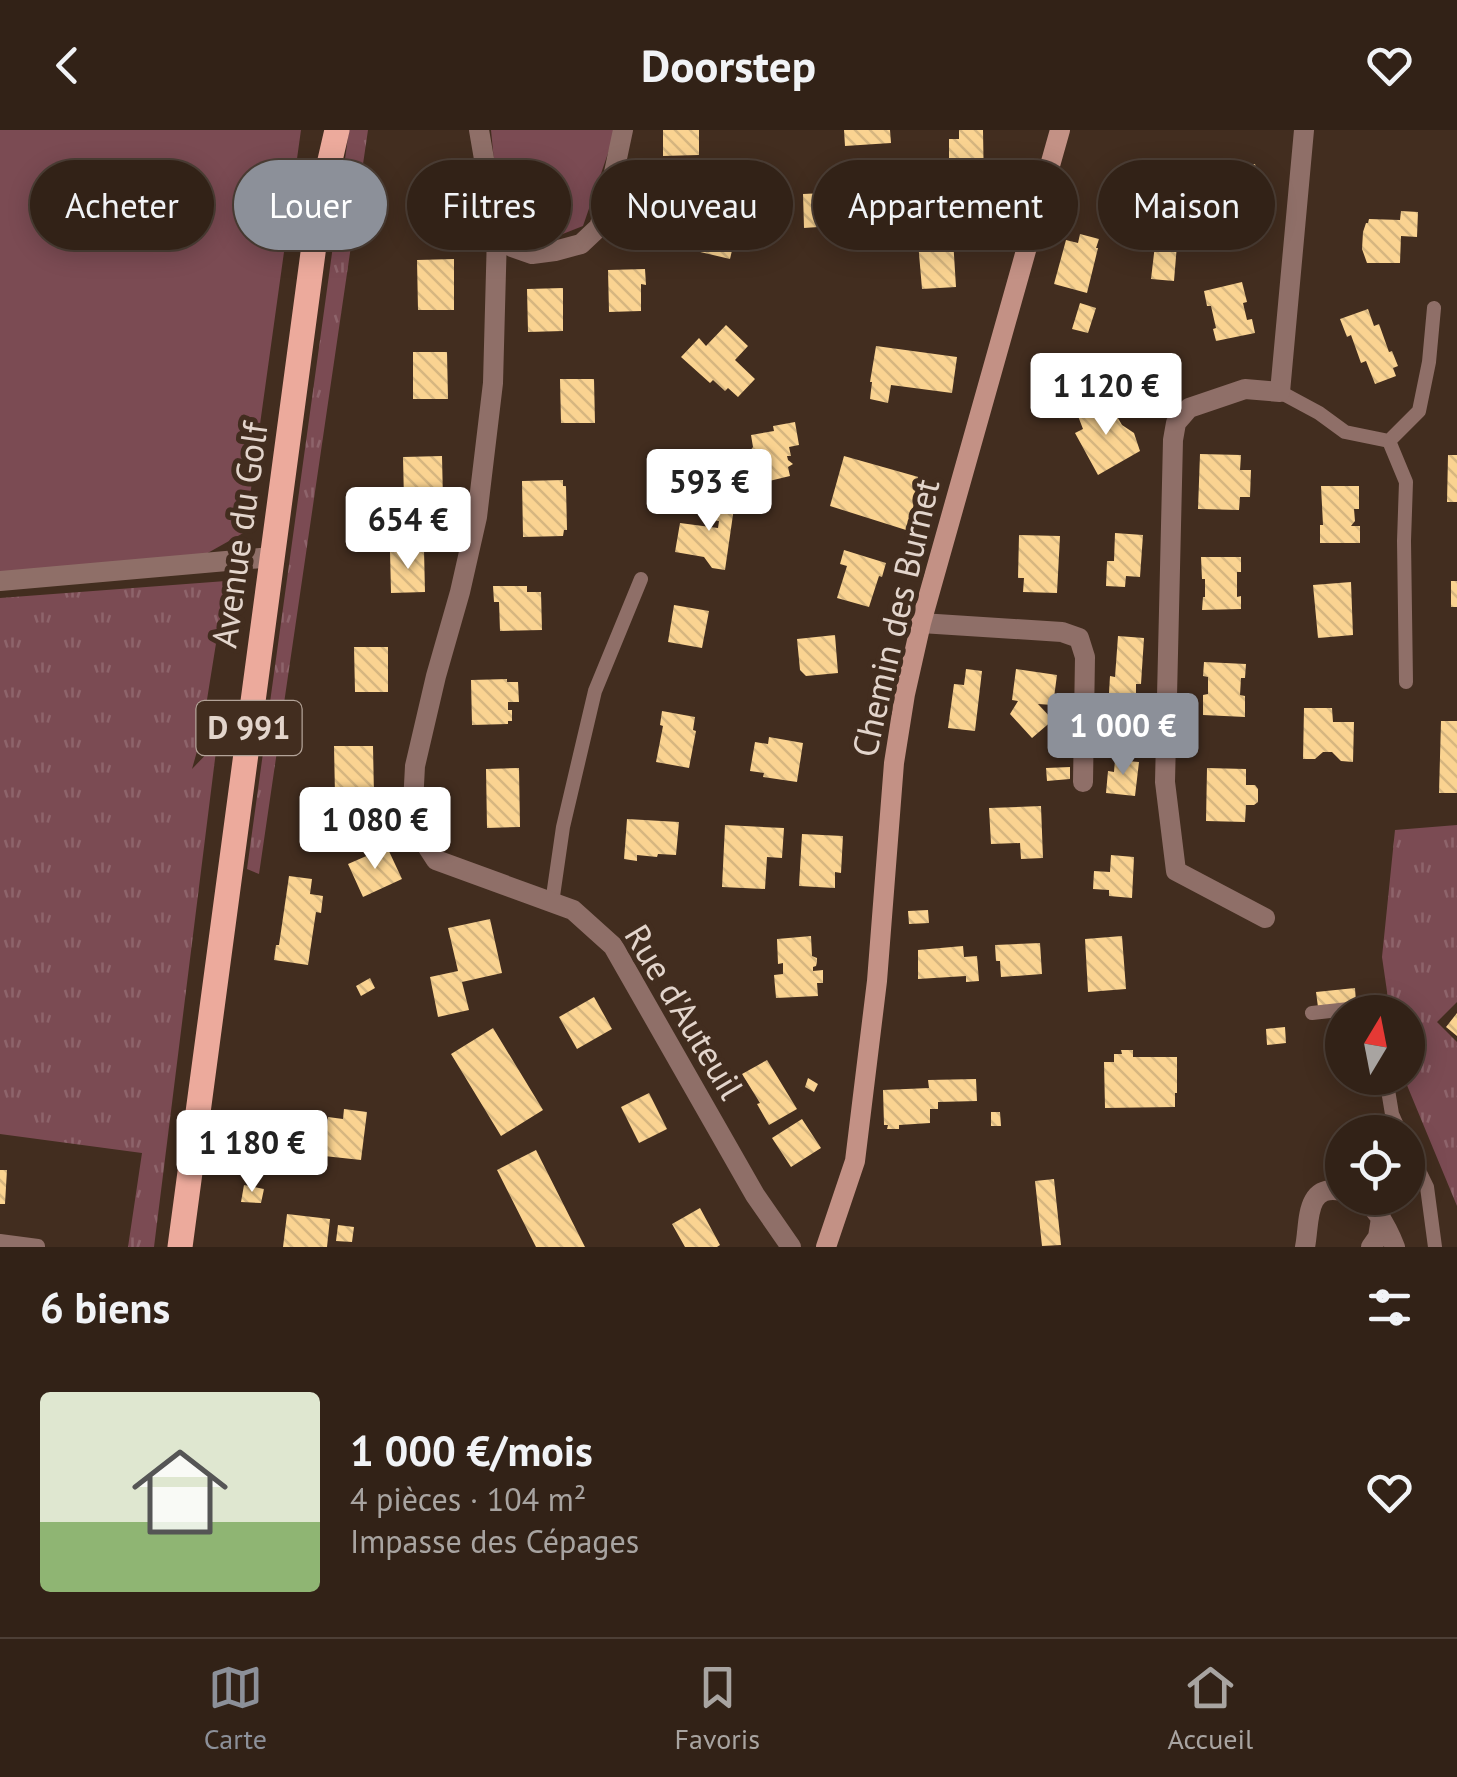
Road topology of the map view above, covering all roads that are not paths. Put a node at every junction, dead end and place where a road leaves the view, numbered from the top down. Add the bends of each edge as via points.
1 (322, 130) edge
2 (336, 130) edge
3 (479, 130) edge
4 (623, 130) edge
5 (1060, 130) edge
6 (1304, 130) edge
7 (321, 160) edge
8 (329, 160) edge
9 (484, 160) edge
10 (571, 247) edge
11 (313, 250) edge
12 (497, 250) edge
13 (521, 250) edge
14 (559, 250) edge
15 (1434, 308) dead end
16 (1280, 392) junction
17 (1388, 442) junction
18 (272, 557) junction
19 (641, 579) dead end
20 (0, 581) edge
21 (921, 623) junction
22 (1406, 682) dead end
23 (1083, 782) dead end
24 (552, 902) junction
25 (1265, 918) dead end
26 (1325, 1012) edge
27 (1312, 1013) dead end
28 (1425, 1183) edge
29 (1325, 1192) edge
30 (1379, 1215) edge
31 (1381, 1218) junction
32 (0, 1241) edge
33 (787, 1241) edge
34 (38, 1246) edge
35 (180, 1247) edge
36 (813, 1247) edge
37 (826, 1247) edge
38 (1305, 1247) edge
39 (1372, 1247) edge
40 (1395, 1247) edge
41 (1435, 1247) edge

1 - 7 main road
2 - 8 main road, Avenue du Golf / D 991
3 - 9 street, Rue d'Auteuil
4 - 10 street via 599,227
5 - 21 street, Chemin des Burnet
6 - 16 street
11 - 18 main road, Avenue du Golf / D 991
12 - 24 street, Rue d'Auteuil via 493,383 477,517 415,766 412,823 436,860
13 - 14 street
15 - 17 lane via 1419,411
16 - 17 lane via 1345,432
16 - 25 street via 1245,390 1189,408 1172,440 1170,509 1165,782 1176,871
17 - 22 lane via 1406,482
18 - 20 street
18 - 35 main road, Avenue du Golf / D 991
19 - 24 lane via 596,691
21 - 23 street via 1079,638 1085,657
21 - 37 street, Chemin des Burnet via 894,763 855,1161
24 - 33 street, Rue d'Auteuil via 573,910 613,946
26 - 27 lane
28 - 41 lane
29 - 38 street via 1308,1210
30 - 31 street
31 - 39 street
31 - 40 street
32 - 34 lane
33 - 36 street, Rue d'Auteuil

